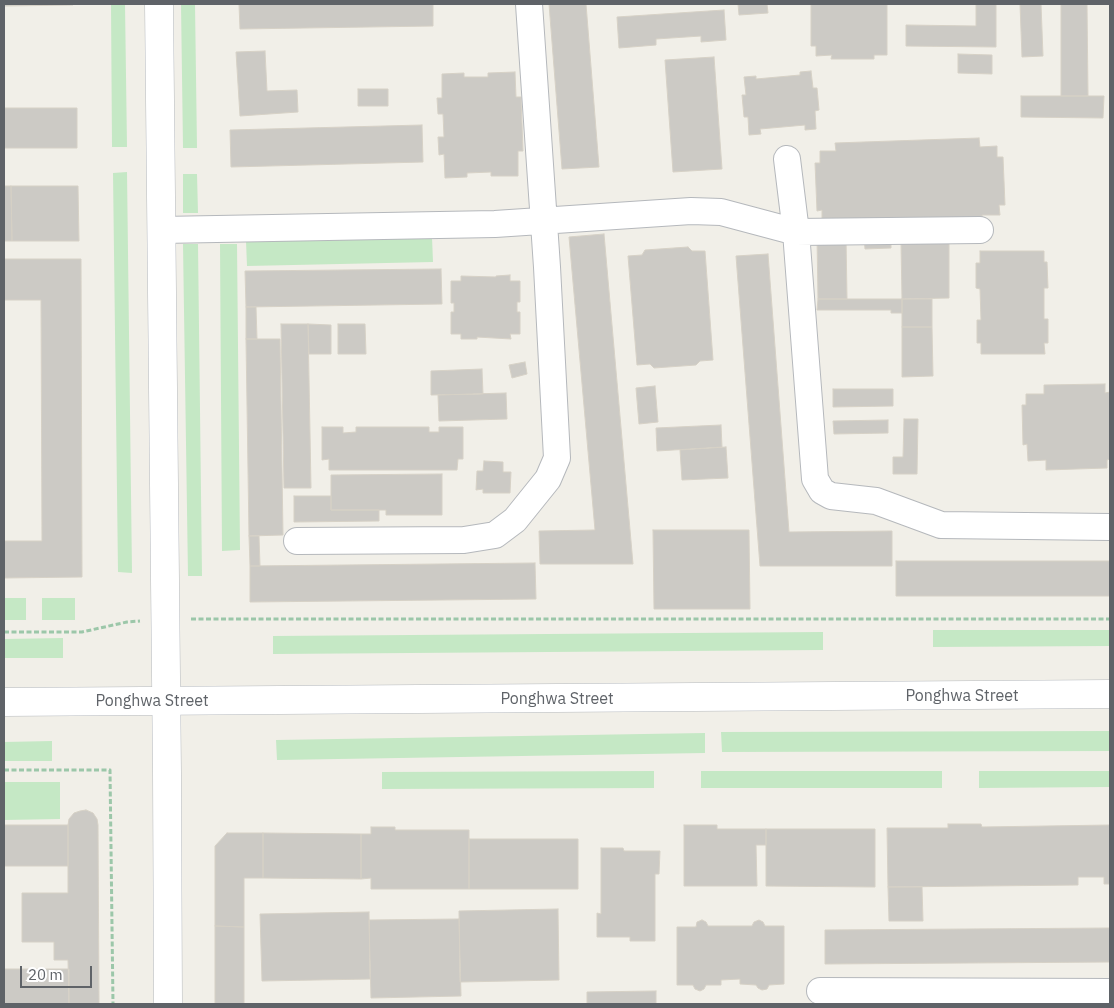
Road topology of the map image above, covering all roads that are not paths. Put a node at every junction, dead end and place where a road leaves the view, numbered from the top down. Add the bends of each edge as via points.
1 (159, 4) edge
2 (529, 4) edge
3 (787, 159) dead end
4 (544, 221) junction
5 (161, 230) junction
6 (980, 230) dead end
7 (796, 232) junction
8 (1110, 527) edge
9 (297, 541) dead end
10 (1110, 694) edge
11 (165, 701) junction
12 (4, 702) edge
13 (820, 991) dead end
14 (1110, 992) edge
15 (168, 1004) edge

1 - 5 main road
2 - 4 street
3 - 7 street
4 - 5 street
4 - 7 street via 691,211 721,212
4 - 9 street via 556,458 548,479 515,520 495,535 464,540
5 - 11 main road
6 - 7 street
7 - 8 street via 815,479 822,491 831,496 876,501 941,525
10 - 11 main road, Ponghwa Street
11 - 12 main road, Ponghwa Street
11 - 15 main road
13 - 14 street

